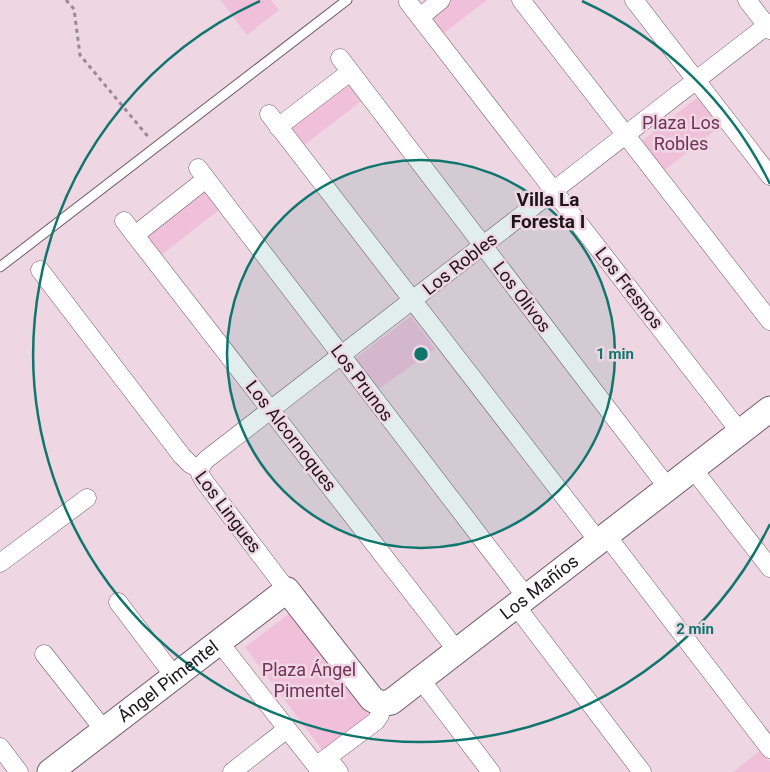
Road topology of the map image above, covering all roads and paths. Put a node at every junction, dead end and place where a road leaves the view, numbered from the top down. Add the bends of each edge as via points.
1 (66, 0) edge
2 (347, 0) edge
3 (441, 0) edge
4 (521, 0) edge
5 (634, 0) edge
6 (747, 0) edge
7 (408, 2) dead end
8 (420, 17) junction
9 (769, 26) edge
10 (696, 81) junction
11 (626, 135) junction
12 (156, 147) junction
13 (770, 176) edge
14 (554, 191) junction
15 (124, 221) dead end
16 (135, 235) junction
17 (483, 246) junction
18 (0, 267) edge
19 (40, 270) dead end
20 (412, 300) junction
21 (770, 321) edge
22 (341, 355) junction
23 (770, 409) edge
24 (271, 410) junction
25 (740, 432) junction
26 (693, 469) junction
27 (200, 470) junction
28 (668, 488) junction
29 (87, 498) dead end
30 (603, 539) junction
31 (0, 563) edge
32 (770, 568) edge
33 (287, 590) junction
34 (118, 602) dead end
35 (521, 602) junction
36 (219, 642) junction
37 (458, 652) junction
38 (44, 654) dead end
39 (174, 676) junction
40 (421, 680) junction
41 (381, 704) junction
42 (287, 729) junction
43 (104, 730) junction
44 (0, 747) edge
45 (770, 749) edge
46 (322, 765) edge
47 (19, 772) edge
48 (50, 772) edge
49 (232, 772) edge
50 (339, 772) edge
51 (491, 772) edge
52 (642, 772) edge

1 - 12 path via 74,8 80,55
2 - 12 lane
3 - 8 street
4 - 11 street
5 - 10 street
6 - 9 street
7 - 8 street, Los Fresnos
8 - 14 street, Los Fresnos
9 - 10 street, Los Robles
10 - 11 street, Los Robles
10 - 13 street
11 - 14 street, Los Robles
11 - 21 street
12 - 18 lane
14 - 17 street, Los Robles
14 - 25 street, Los Fresnos
15 - 16 street, Los Alcornoques
16 - 22 street, Los Prunos via 202,174
16 - 24 street, Los Alcornoques
17 - 20 street, Los Robles
17 - 20 street, Los Olivos via 345,65 274,120
17 - 28 street, Los Olivos
19 - 27 street, Los Lingues via 182,456
20 - 22 street, Los Robles
20 - 30 street
22 - 24 street, Los Robles
22 - 35 street, Los Prunos
23 - 25 street, Los Mañíos
24 - 27 street, Los Robles via 207,459
24 - 37 street, Los Alcornoques
25 - 26 street, Los Mañíos
26 - 28 street, Los Mañíos
26 - 32 street
27 - 33 street, Los Lingues via 204,481
28 - 30 street, Los Mañíos
29 - 31 street
30 - 35 street, Los Mañíos
30 - 45 street
33 - 36 street, Ángel Pimentel
33 - 41 street, Los Lingues via 372,700
34 - 39 street
35 - 37 street, Los Mañíos
35 - 52 street, Los Prunos
36 - 39 street, Ángel Pimentel
36 - 42 street
37 - 40 street, Los Mañíos
38 - 43 street
39 - 43 street, Ángel Pimentel
40 - 41 street, Los Mañíos via 391,702
40 - 51 street
41 - 46 street via 376,721
42 - 46 street
42 - 49 street
43 - 48 street, Ángel Pimentel
44 - 47 street
46 - 50 street

